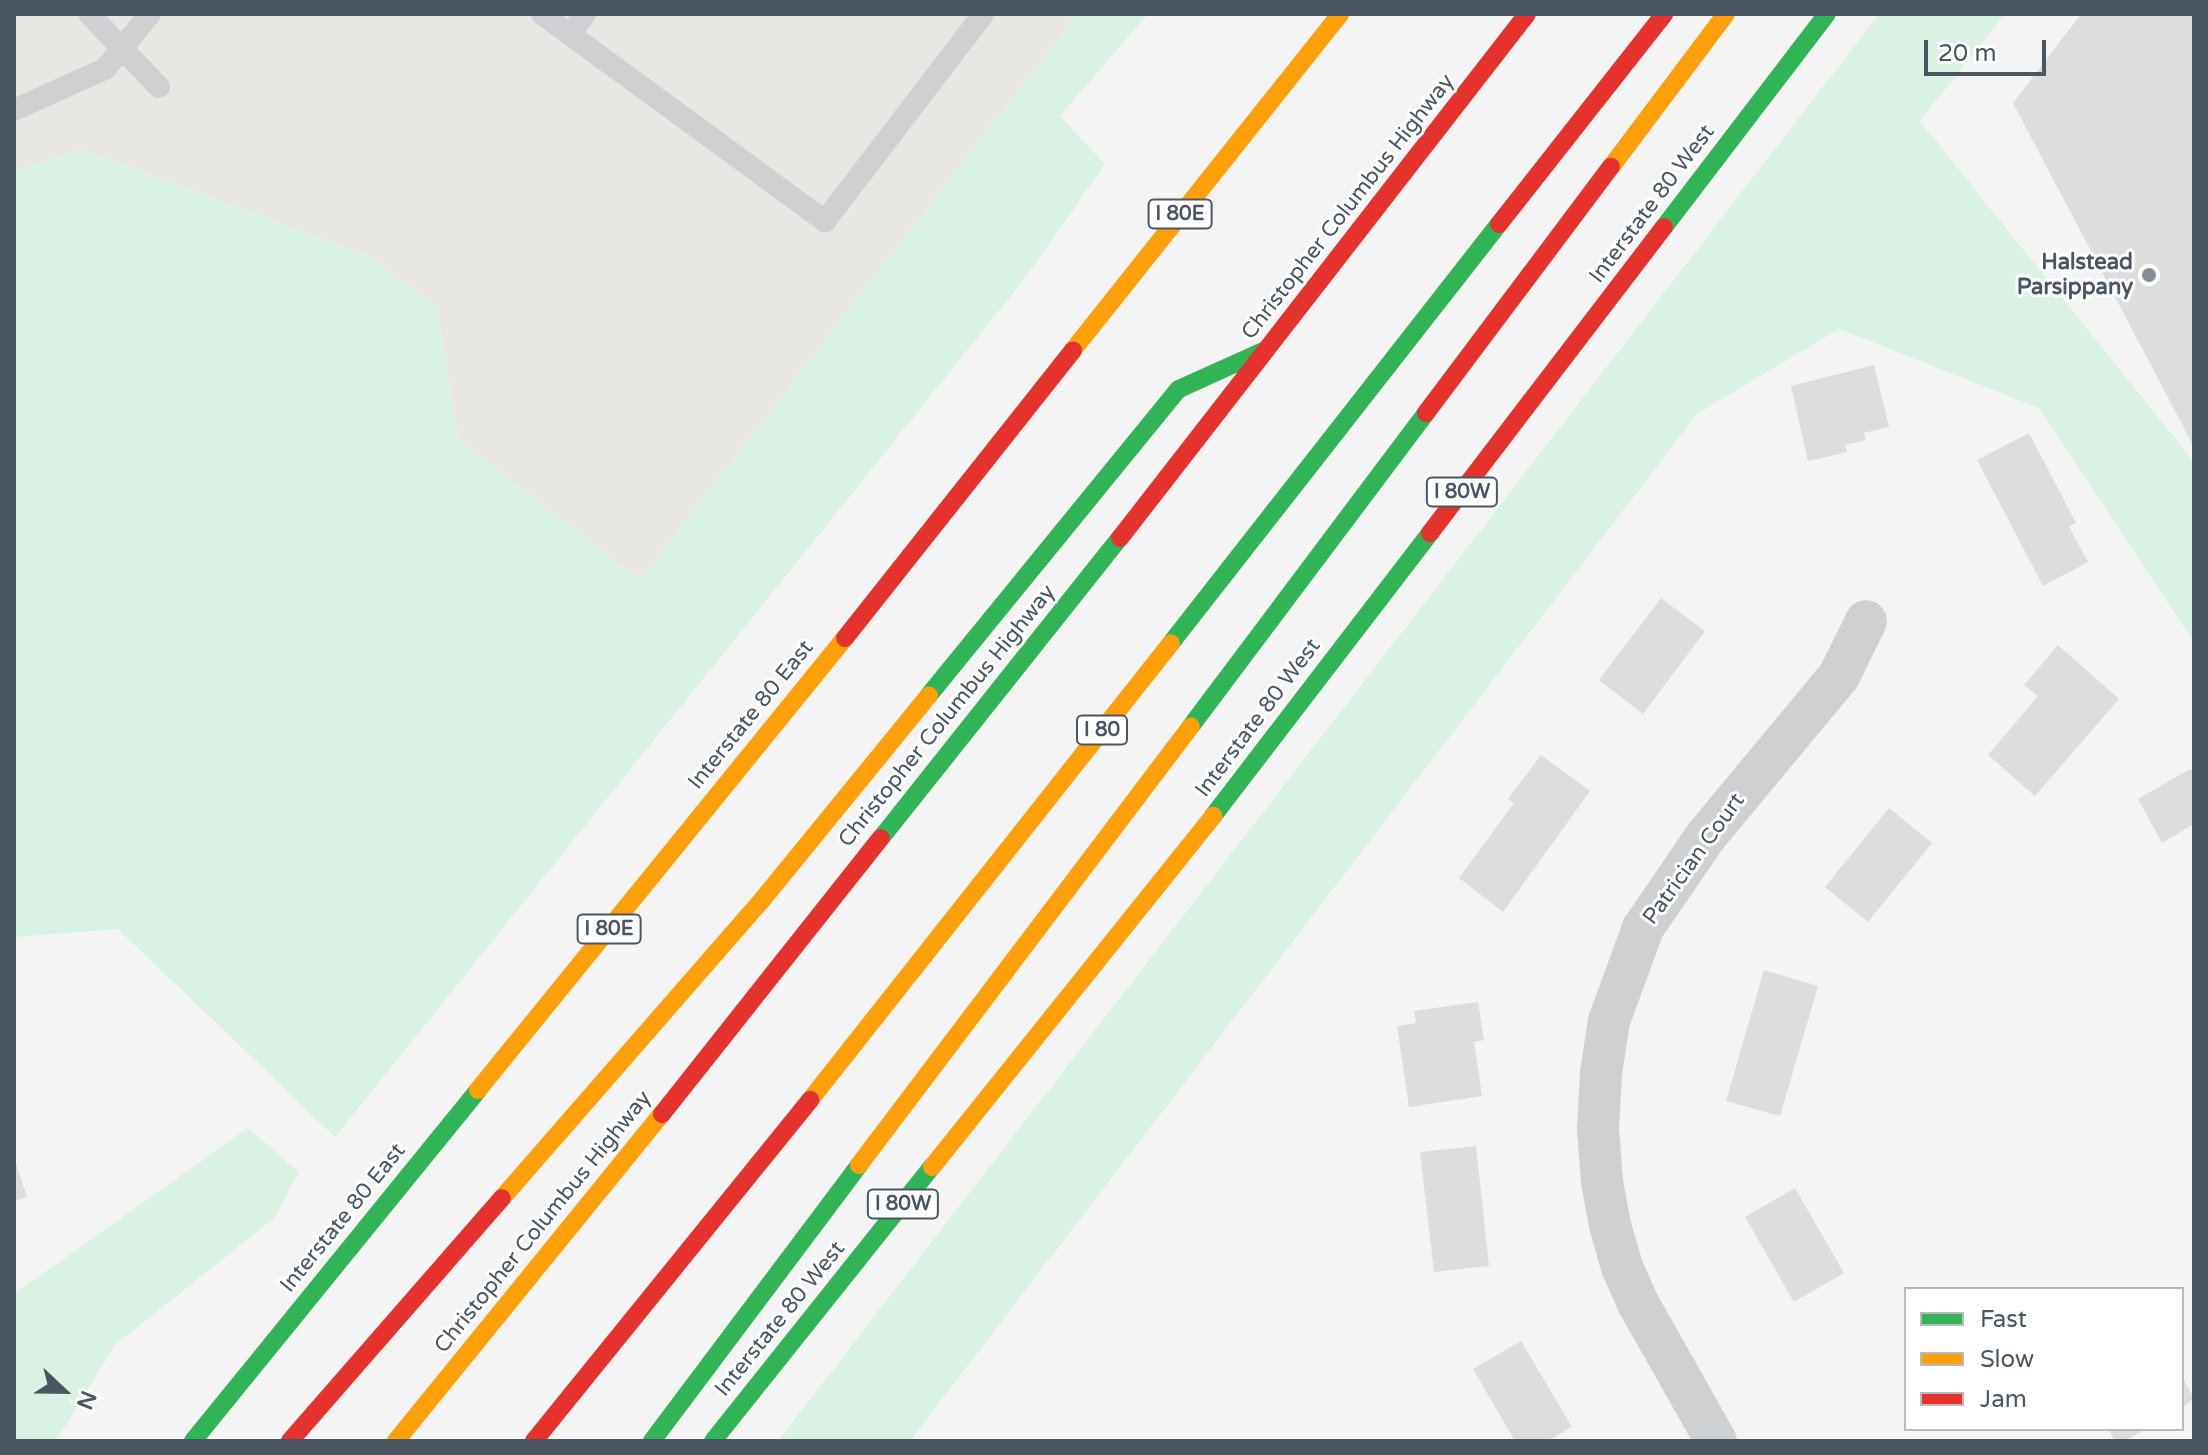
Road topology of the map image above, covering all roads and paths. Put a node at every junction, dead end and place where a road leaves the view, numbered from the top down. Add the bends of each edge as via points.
1 (89, 14) edge
2 (150, 14) edge
3 (542, 14) edge
4 (585, 14) edge
5 (983, 14) edge
6 (1340, 14) edge
7 (1527, 14) edge
8 (1664, 14) edge
9 (1726, 14) edge
10 (1827, 14) edge
11 (570, 34) junction
12 (121, 51) junction
13 (159, 87) dead end
14 (14, 110) edge
15 (1269, 348) junction
16 (1866, 621) dead end
17 (193, 1441) edge
18 (290, 1441) edge
19 (396, 1441) edge
20 (534, 1441) edge
21 (652, 1441) edge
22 (713, 1441) edge
23 (1716, 1441) edge

1 - 12 lane
2 - 12 lane
3 - 11 lane
4 - 11 lane
5 - 11 lane via 825,221
6 - 17 highway, Interstate 80 East / I 80E via 773,728
7 - 15 highway, Christopher Columbus Highway
8 - 20 highway, I 80 via 887,1005
9 - 21 highway
10 - 22 highway, Interstate 80 West / I 80W via 1204,828
12 - 13 lane
12 - 14 lane via 105,69
15 - 18 highway via 1179,389 762,900
15 - 19 highway, Christopher Columbus Highway
16 - 23 street, Patrician Court via 1839,676 1706,836 1643,928 1609,1021 1598,1129 1610,1225 1638,1303

